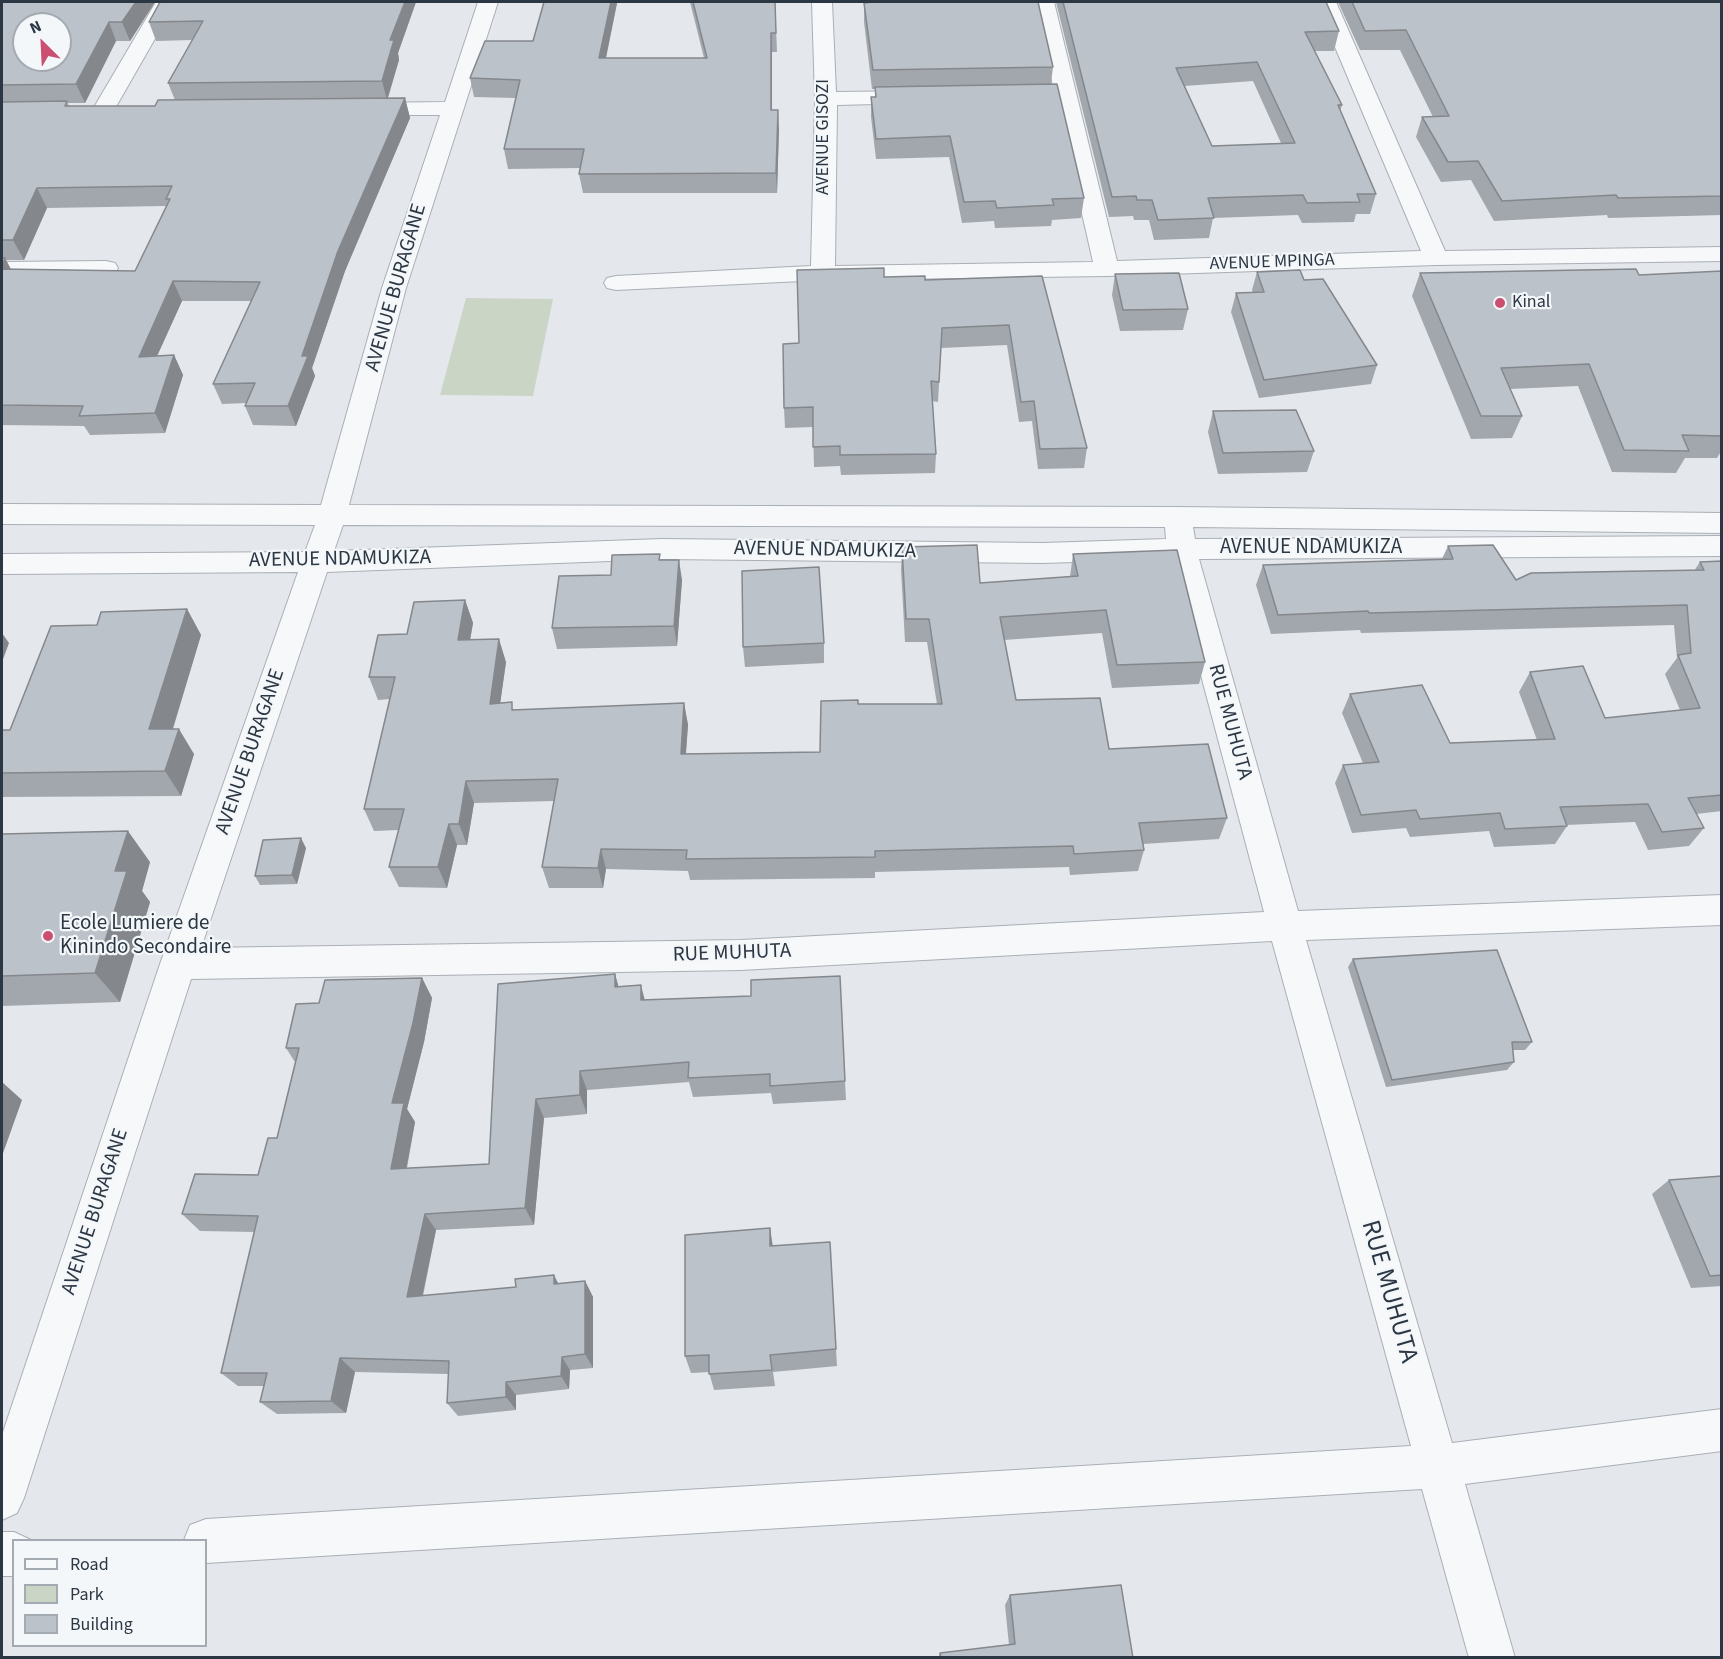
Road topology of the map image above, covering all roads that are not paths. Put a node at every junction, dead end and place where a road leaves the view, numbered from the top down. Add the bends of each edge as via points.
1 (166, 2) edge
2 (488, 2) edge
3 (822, 2) edge
4 (1044, 2) edge
5 (1326, 2) edge
6 (1043, 96) edge
7 (1066, 96) junction
8 (940, 97) edge
9 (826, 99) junction
10 (452, 108) junction
11 (346, 110) edge
12 (124, 113) edge
13 (79, 114) edge
14 (101, 114) junction
15 (1722, 255) edge
16 (1436, 258) junction
17 (106, 268) edge
18 (2, 269) edge
19 (1107, 269) junction
20 (823, 273) junction
21 (616, 284) dead end
22 (333, 513) junction
23 (2, 514) edge
24 (1722, 523) edge
25 (1180, 533) junction
26 (1722, 546) edge
27 (316, 562) junction
28 (2, 564) edge
29 (1722, 910) edge
30 (1285, 926) junction
31 (178, 964) junction
32 (1722, 1430) edge
33 (1438, 1466) junction
34 (2, 1498) edge
35 (207, 1541) edge
36 (1492, 1658) edge

1 - 14 street
2 - 10 street, AVENUE BURAGANE
3 - 9 street, AVENUE GISOZI
4 - 7 street
5 - 16 street
6 - 7 street
7 - 19 street
8 - 9 street
9 - 20 street, AVENUE GISOZI
10 - 11 street
10 - 22 street, AVENUE BURAGANE via 394,288
12 - 14 street
13 - 14 street
15 - 16 street, AVENUE MPINGA
16 - 19 street, AVENUE MPINGA
17 - 18 street
19 - 20 street, AVENUE MPINGA
20 - 21 street, AVENUE MPINGA
22 - 23 street, AVENUE NDAMUKIZA
22 - 25 street, AVENUE NDAMUKIZA
22 - 27 street, AVENUE BURAGANE
24 - 25 street, AVENUE NDAMUKIZA
25 - 26 street, AVENUE NDAMUKIZA
25 - 27 street, AVENUE NDAMUKIZA via 1043,553 662,549
25 - 30 street, RUE MUHUTA
27 - 28 street, AVENUE NDAMUKIZA
27 - 31 street, AVENUE BURAGANE
29 - 30 street, RUE MUHUTA
30 - 31 street, RUE MUHUTA via 741,955
30 - 33 street, RUE MUHUTA
31 - 34 street, AVENUE BURAGANE
32 - 33 street
33 - 35 street
33 - 36 street, RUE MUHUTA

